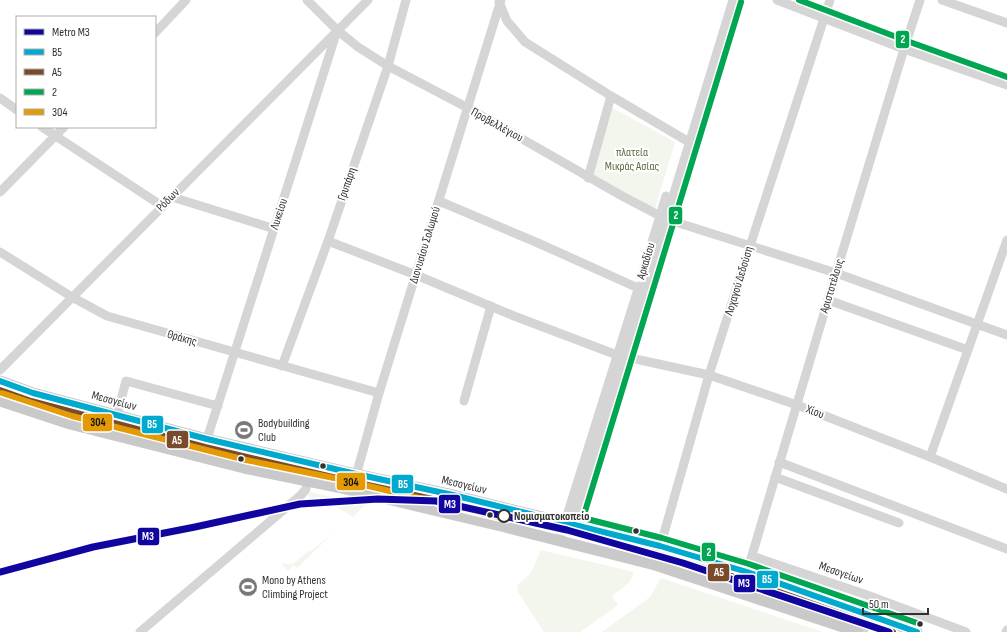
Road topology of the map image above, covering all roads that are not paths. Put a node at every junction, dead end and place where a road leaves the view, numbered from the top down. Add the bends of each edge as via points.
1 (186, 0) edge
2 (307, 0) edge
3 (368, 0) edge
4 (406, 0) edge
5 (727, 0) edge
6 (733, 0) edge
7 (777, 0) edge
8 (830, 0) edge
9 (920, 0) edge
10 (942, 0) edge
11 (499, 1) edge
12 (824, 18) junction
13 (1007, 23) edge
14 (337, 30) junction
15 (156, 32) edge
16 (904, 49) junction
17 (388, 66) junction
18 (1007, 85) edge
19 (611, 96) junction
20 (0, 98) edge
21 (468, 108) junction
22 (16, 109) edge
23 (43, 128) edge
24 (63, 128) edge
25 (55, 136) junction
26 (687, 141) junction
27 (588, 178) junction
28 (0, 192) edge
29 (172, 197) junction
30 (439, 201) junction
31 (162, 206) junction
32 (663, 218) junction
33 (275, 229) junction
34 (1007, 240) edge
35 (328, 241) junction
36 (750, 246) junction
37 (0, 252) edge
38 (836, 273) junction
39 (416, 275) junction
40 (638, 288) junction
41 (72, 298) junction
42 (828, 300) junction
43 (491, 306) junction
44 (977, 323) junction
45 (1007, 335) edge
46 (968, 350) junction
47 (235, 354) junction
48 (620, 356) junction
49 (282, 366) junction
50 (0, 370) edge
51 (709, 375) junction
52 (0, 381) edge
53 (379, 393) junction
54 (0, 401) edge
55 (464, 401) dead end
56 (797, 405) junction
57 (218, 406) junction
58 (117, 415) junction
59 (207, 440) junction
60 (930, 457) junction
61 (779, 462) junction
62 (356, 474) junction
63 (775, 477) junction
64 (307, 480) junction
65 (1007, 489) edge
66 (352, 490) junction
67 (569, 523) junction
68 (899, 523) dead end
69 (555, 540) junction
70 (660, 546) junction
71 (1007, 549) edge
72 (752, 556) junction
73 (655, 565) junction
74 (748, 572) junction
75 (870, 615) junction
76 (140, 632) edge
77 (858, 632) edge
78 (863, 632) edge
79 (917, 632) edge
80 (966, 632) edge

1 - 15 street
2 - 14 street, Προβελλέγιου
3 - 14 street, Λυκείου
4 - 17 street, Γρυπάρη
5 - 26 street, Αρκαδίου
6 - 26 street, Αρκαδίου
7 - 12 street
8 - 12 street, Λοχαγού Δεδούση
9 - 16 street, Αριστοτέλους
10 - 13 street
11 - 19 street via 507,21 525,42
11 - 21 street, Διονυσίου Σολωμού
12 - 16 street
12 - 36 street, Λοχαγού Δεδούση
14 - 17 street, Προβελλέγιου
14 - 29 street, Ρόδων
14 - 33 street, Λυκείου
16 - 18 street
16 - 38 street, Αριστοτέλους
17 - 21 street, Προβελλέγιου
17 - 35 street, Γρυπάρη
19 - 26 street
19 - 27 street
20 - 22 street
21 - 27 street, Προβελλέγιου
21 - 30 street, Διονυσίου Σολωμού
23 - 25 street
24 - 25 street
25 - 28 street
25 - 31 street
26 - 32 street, Αρκαδίου
27 - 32 street, Προβελλέγιου
29 - 31 street, Ρόδων
29 - 33 street
30 - 39 street, Διονυσίου Σολωμού
30 - 40 street
31 - 41 street, Ρόδων
32 - 36 street, Προβελλέγιου
32 - 40 street, Αρκαδίου
32 - 48 street, Αρκαδίου
33 - 47 street, Λυκείου
34 - 44 street
35 - 39 street, Χίου
35 - 49 street, Γρυπάρη
36 - 38 street, Προβελλέγιου
36 - 51 street, Λοχαγού Δεδούση
37 - 41 street, Θράκης
38 - 42 street, Αριστοτέλους
38 - 44 street, Προβελλέγιου
39 - 43 street, Χίου
39 - 53 street, Διονυσίου Σολωμού
40 - 48 street, Αρκαδίου
41 - 47 street, Θράκης via 106,316
41 - 50 street, Ρόδων
42 - 46 street
42 - 56 street, Αριστοτέλους
43 - 48 street, Χίου
43 - 55 street
44 - 45 street, Προβελλέγιου
44 - 46 street
46 - 60 street
47 - 49 street, Θράκης
47 - 57 street, Λυκείου
48 - 51 street, Χίου
48 - 67 street, Αρκαδίου
49 - 53 street, Θράκης
51 - 56 street, Χίου
51 - 70 street, Λοχαγού Δεδούση
52 - 58 main road, Μεσογείων
53 - 62 street, Διονυσίου Σολωμού
54 - 64 main road via 70,424 244,468
56 - 60 street, Χίου
56 - 61 street, Αριστοτέλους
57 - 58 street via 126,381
57 - 59 street, Λυκείου
58 - 59 main road, Μεσογείων
59 - 62 main road, Μεσογείων
60 - 65 street, Χίου
61 - 63 street, Αριστοτέλους
61 - 71 street
62 - 66 street, Διονυσίου Σολωμού
62 - 67 main road, Μεσογείων
63 - 68 street
63 - 72 street, Αριστοτέλους
64 - 66 main road
64 - 76 street via 306,489 301,495
66 - 69 main road
67 - 69 street
67 - 70 main road, Μεσογείων
69 - 73 main road
70 - 73 street, Λοχαγού Δεδούση
70 - 74 main road, Μεσογείων
72 - 74 street, Αριστοτέλους
72 - 80 street, Μεσογείων
73 - 77 main road
74 - 75 main road, Μεσογείων
75 - 78 street
75 - 79 main road, Μεσογείων

